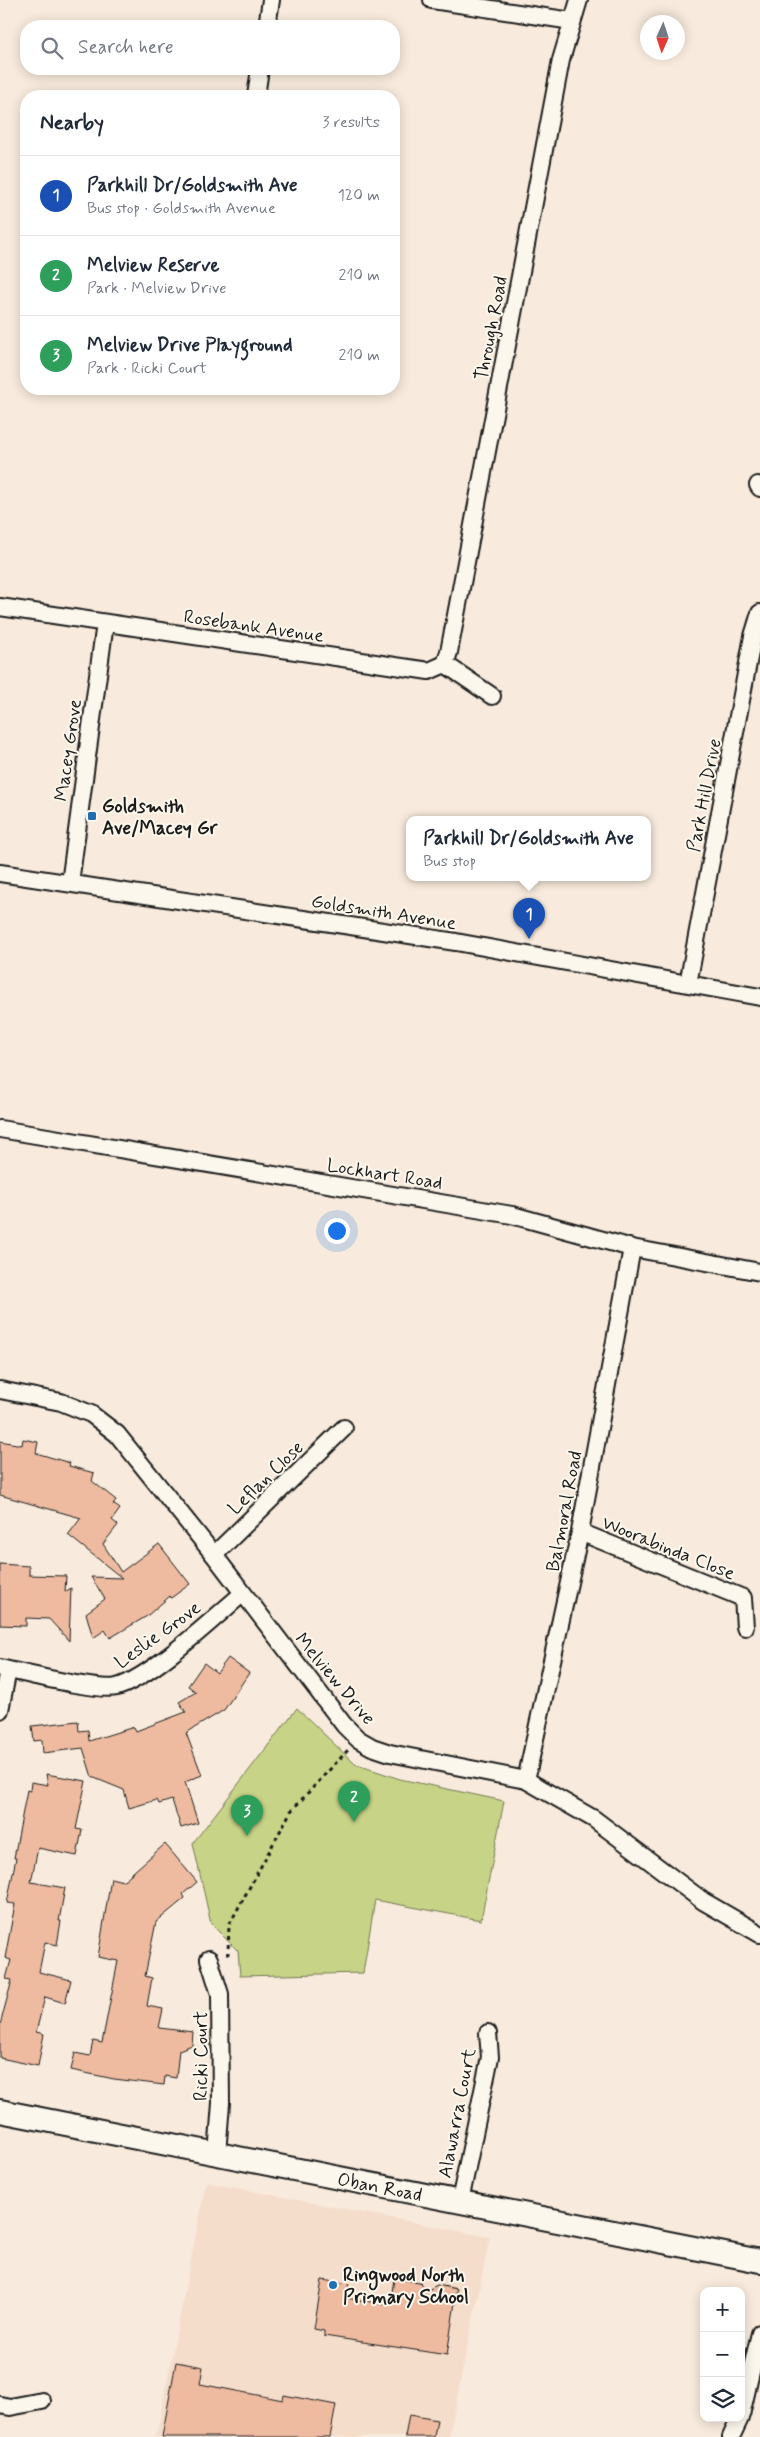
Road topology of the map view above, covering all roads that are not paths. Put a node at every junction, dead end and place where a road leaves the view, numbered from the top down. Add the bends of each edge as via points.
1 (271, 0) edge
2 (432, 0) edge
3 (579, 0) edge
4 (268, 20) edge
5 (572, 21) junction
6 (259, 75) edge
7 (257, 90) edge
8 (0, 607) edge
9 (760, 613) edge
10 (105, 623) junction
11 (445, 664) junction
12 (492, 696) dead end
13 (0, 873) edge
14 (70, 883) junction
15 (688, 984) junction
16 (760, 998) edge
17 (0, 1129) edge
18 (632, 1248) junction
19 (760, 1272) edge
20 (0, 1390) edge
21 (344, 1428) dead end
22 (580, 1532) junction
23 (214, 1555) junction
24 (242, 1594) junction
25 (745, 1628) dead end
26 (4, 1669) edge
27 (0, 1710) edge
28 (526, 1780) junction
29 (760, 1934) edge
30 (209, 1959) road end
31 (488, 2033) dead end
32 (0, 2111) edge
33 (217, 2154) junction
34 (460, 2201) junction
35 (760, 2261) edge
36 (760, 2332) edge
37 (745, 2399) edge
38 (42, 2401) dead end
39 (0, 2406) edge
40 (738, 2422) edge
41 (731, 2437) edge

1 - 4 street
2 - 5 street
3 - 5 street, Through Road
5 - 11 street, Through Road via 561,60
6 - 7 street
8 - 10 street, Rosebank Avenue
9 - 15 street, Park Hill Drive
10 - 11 street, Rosebank Avenue via 430,670
10 - 14 street, Macey Grove
11 - 12 street
13 - 14 street, Goldsmith Avenue
14 - 15 street, Goldsmith Avenue via 456,942
15 - 16 street, Goldsmith Avenue
17 - 18 street, Lockhart Road via 512,1214
18 - 19 street, Lockhart Road
18 - 22 street, Balmoral Road
20 - 23 street, Melview Drive via 61,1402 91,1414 117,1434
21 - 23 street, Leflan Close
22 - 25 street, Woorabinda Close via 743,1598
22 - 28 street, Balmoral Road
23 - 24 street, Melview Drive
24 - 26 street, Leslie Grove via 169,1654 133,1680 116,1687 97,1687
24 - 28 street, Melview Drive via 358,1739 390,1753
26 - 27 street
28 - 29 street, Melview Drive via 594,1819 703,1900
30 - 33 street, Ricki Court via 220,1994 221,2103
31 - 34 street, Alawarra Court via 490,2057
32 - 33 street, Oban Road
33 - 34 street, Oban Road
34 - 35 street, Oban Road
36 - 37 street
38 - 39 street
40 - 41 street

